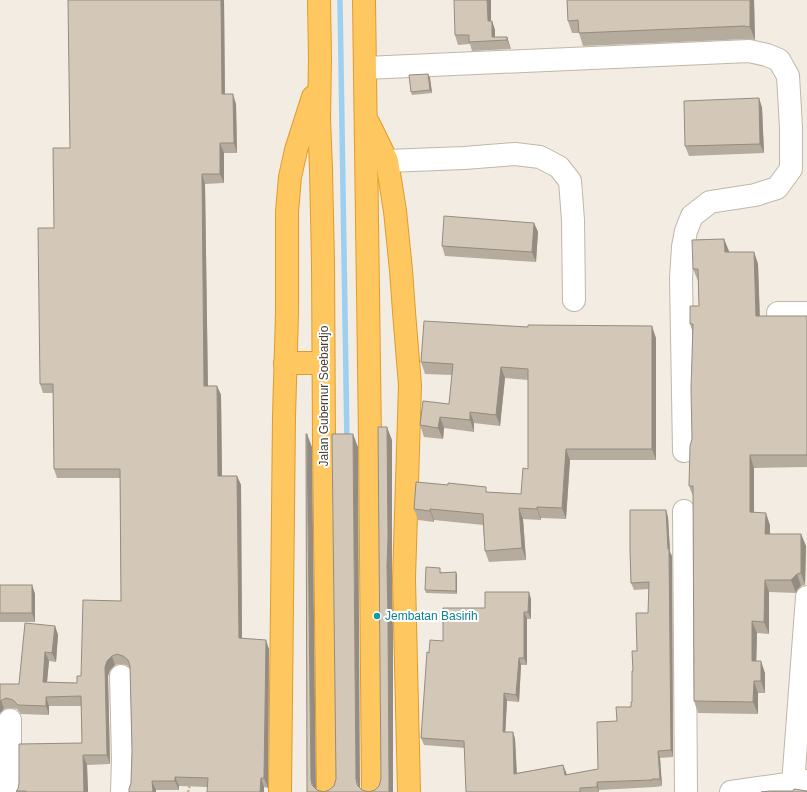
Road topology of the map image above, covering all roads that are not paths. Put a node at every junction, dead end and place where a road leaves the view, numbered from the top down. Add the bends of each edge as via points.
1 (319, 0) edge
2 (364, 0) edge
3 (365, 68) junction
4 (320, 75) junction
5 (366, 117) junction
6 (387, 161) junction
7 (574, 300) dead end
8 (807, 312) edge
9 (778, 313) dead end
10 (286, 363) junction
11 (323, 364) junction
12 (684, 451) dead end
13 (684, 510) dead end
14 (807, 597) edge
15 (121, 676) dead end
16 (10, 720) dead end
17 (800, 782) edge
18 (10, 792) edge
19 (122, 792) edge
20 (280, 792) edge
21 (328, 792) edge
22 (373, 792) edge
23 (409, 792) edge
24 (686, 792) edge
25 (731, 792) edge

1 - 4 highway, Jalan Gubernur Soebardjo
2 - 3 highway
3 - 5 highway
3 - 12 street via 749,51 779,60 788,76 791,169 777,188 755,195 710,202 692,216 686,231 681,278
4 - 10 highway via 290,177 287,212
4 - 11 highway, Jalan Gubernur Soebardjo
5 - 6 highway
5 - 22 highway
6 - 7 street via 515,154 540,157 559,167 570,181
6 - 23 highway via 396,219 410,385 404,579
8 - 9 street
10 - 11 highway
10 - 20 highway via 283,425
11 - 21 highway, Jalan Gubernur Soebardjo
13 - 24 street
14 - 17 street
15 - 19 street via 124,760
16 - 18 street
17 - 25 street

